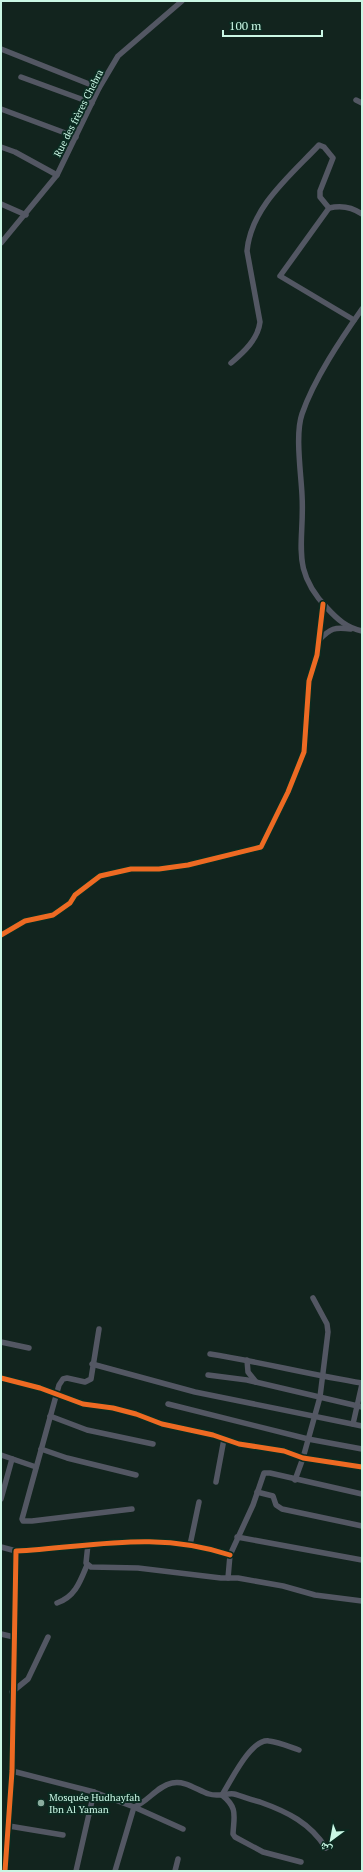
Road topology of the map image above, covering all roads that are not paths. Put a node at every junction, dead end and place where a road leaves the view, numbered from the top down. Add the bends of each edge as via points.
1 (182, 1) edge
2 (1, 49) edge
3 (21, 77) dead end
4 (99, 88) junction
5 (92, 103) junction
6 (1, 109) edge
7 (76, 137) junction
8 (1, 147) edge
9 (57, 175) junction
10 (1, 204) edge
11 (329, 208) junction
12 (362, 214) edge
13 (26, 215) junction
14 (1, 243) edge
15 (362, 309) edge
16 (354, 320) junction
17 (231, 363) dead end
18 (323, 604) junction
19 (353, 629) junction
20 (362, 631) edge
21 (319, 640) junction
22 (1, 935) edge
23 (313, 1298) dead end
24 (99, 1329) dead end
25 (1, 1342) edge
26 (29, 1348) dead end
27 (210, 1354) dead end
28 (247, 1360) junction
29 (92, 1364) junction
30 (208, 1375) dead end
31 (322, 1377) junction
32 (1, 1378) edge
33 (256, 1382) junction
34 (362, 1383) edge
35 (56, 1394) junction
36 (320, 1397) junction
37 (168, 1404) dead end
38 (360, 1406) edge
39 (50, 1416) junction
40 (314, 1416) junction
41 (353, 1424) junction
42 (362, 1426) edge
43 (224, 1439) junction
44 (308, 1439) junction
45 (153, 1444) dead end
46 (41, 1449) junction
47 (362, 1449) edge
48 (1, 1455) edge
49 (12, 1458) junction
50 (303, 1458) junction
51 (36, 1467) junction
52 (362, 1467) edge
53 (136, 1475) dead end
54 (295, 1480) junction
55 (216, 1482) dead end
56 (257, 1492) junction
57 (362, 1494) edge
58 (1, 1499) edge
59 (199, 1502) dead end
60 (132, 1509) dead end
61 (362, 1526) edge
62 (237, 1537) junction
63 (88, 1544) junction
64 (190, 1545) junction
65 (1, 1547) edge
66 (16, 1551) junction
67 (230, 1555) junction
68 (362, 1560) edge
69 (87, 1566) junction
70 (228, 1578) junction
71 (362, 1601) edge
72 (57, 1603) dead end
73 (1, 1634) edge
74 (14, 1637) junction
75 (48, 1637) dead end
76 (12, 1692) junction
77 (299, 1750) dead end
78 (12, 1771) junction
79 (94, 1792) junction
80 (222, 1794) junction
81 (134, 1807) junction
82 (9, 1826) junction
83 (183, 1829) dead end
84 (63, 1835) dead end
85 (326, 1848) dead end
86 (178, 1859) dead end
87 (301, 1862) dead end
88 (5, 1871) edge
89 (76, 1871) edge
90 (115, 1871) edge
91 (175, 1871) edge

1 - 4 street, Rue des frères Chebra via 118,56
2 - 4 street
3 - 5 street
4 - 5 street, Rue des frères Chebra
5 - 7 street, Rue des frères Chebra
6 - 7 street
7 - 9 street, Rue des frères Chebra
8 - 9 street
9 - 13 street, Rue des frères Chebra
10 - 13 street
11 - 12 street via 353,208
11 - 16 street via 280,276
11 - 17 street via 320,197 320,190 333,158 324,147 319,146 273,193 253,225 247,251 260,328 256,338
13 - 14 street, Rue des frères Chebra
15 - 16 street
16 - 18 street via 314,387 301,415 299,445 302,568 316,597
18 - 19 street via 337,619
18 - 21 street
19 - 20 street
19 - 21 street via 330,629
21 - 22 street via 318,655 309,681 304,752 261,847 188,864 131,869 100,876 53,915 25,921
23 - 31 street via 327,1324 328,1332
24 - 29 street
25 - 26 street
27 - 28 street
28 - 31 street
28 - 33 street via 248,1372
29 - 35 street via 91,1379 88,1382 63,1379
29 - 40 street via 195,1392
30 - 33 street
31 - 34 street
31 - 36 street
32 - 35 street
33 - 36 street
34 - 38 street
35 - 39 street
35 - 43 street via 90,1406 113,1408 162,1424
36 - 38 street
36 - 40 street
37 - 44 street
38 - 41 street
39 - 45 street via 87,1430
39 - 46 street
40 - 41 street
40 - 44 street
41 - 42 street
43 - 50 street via 247,1446 284,1451
43 - 55 street
44 - 47 street
44 - 50 street
46 - 51 street
46 - 53 street via 66,1458
48 - 49 street
49 - 51 street
49 - 58 street
50 - 52 street
50 - 54 street
51 - 60 street via 22,1514 23,1521 72,1518
54 - 56 street via 265,1472
54 - 57 street
56 - 61 street via 273,1496 276,1505 282,1509
56 - 62 street
59 - 64 street
62 - 67 street
62 - 68 street
63 - 64 street via 149,1540
63 - 66 street
63 - 69 street
64 - 67 street
65 - 66 street
66 - 74 street
67 - 70 street
69 - 70 street via 138,1568
69 - 72 street via 72,1594 66,1600
70 - 71 street
73 - 74 street
74 - 76 street
75 - 76 street via 28,1679
76 - 78 street
77 - 80 street via 261,1741 246,1756
78 - 79 street
78 - 82 street
79 - 81 street
79 - 89 street
80 - 81 street via 210,1794 184,1783 174,1782 167,1784 142,1804
80 - 85 street via 237,1795 295,1816 315,1832
80 - 87 street via 230,1800 235,1809 235,1837 263,1852
81 - 83 street
81 - 90 street
82 - 84 street
82 - 88 street
86 - 91 street

